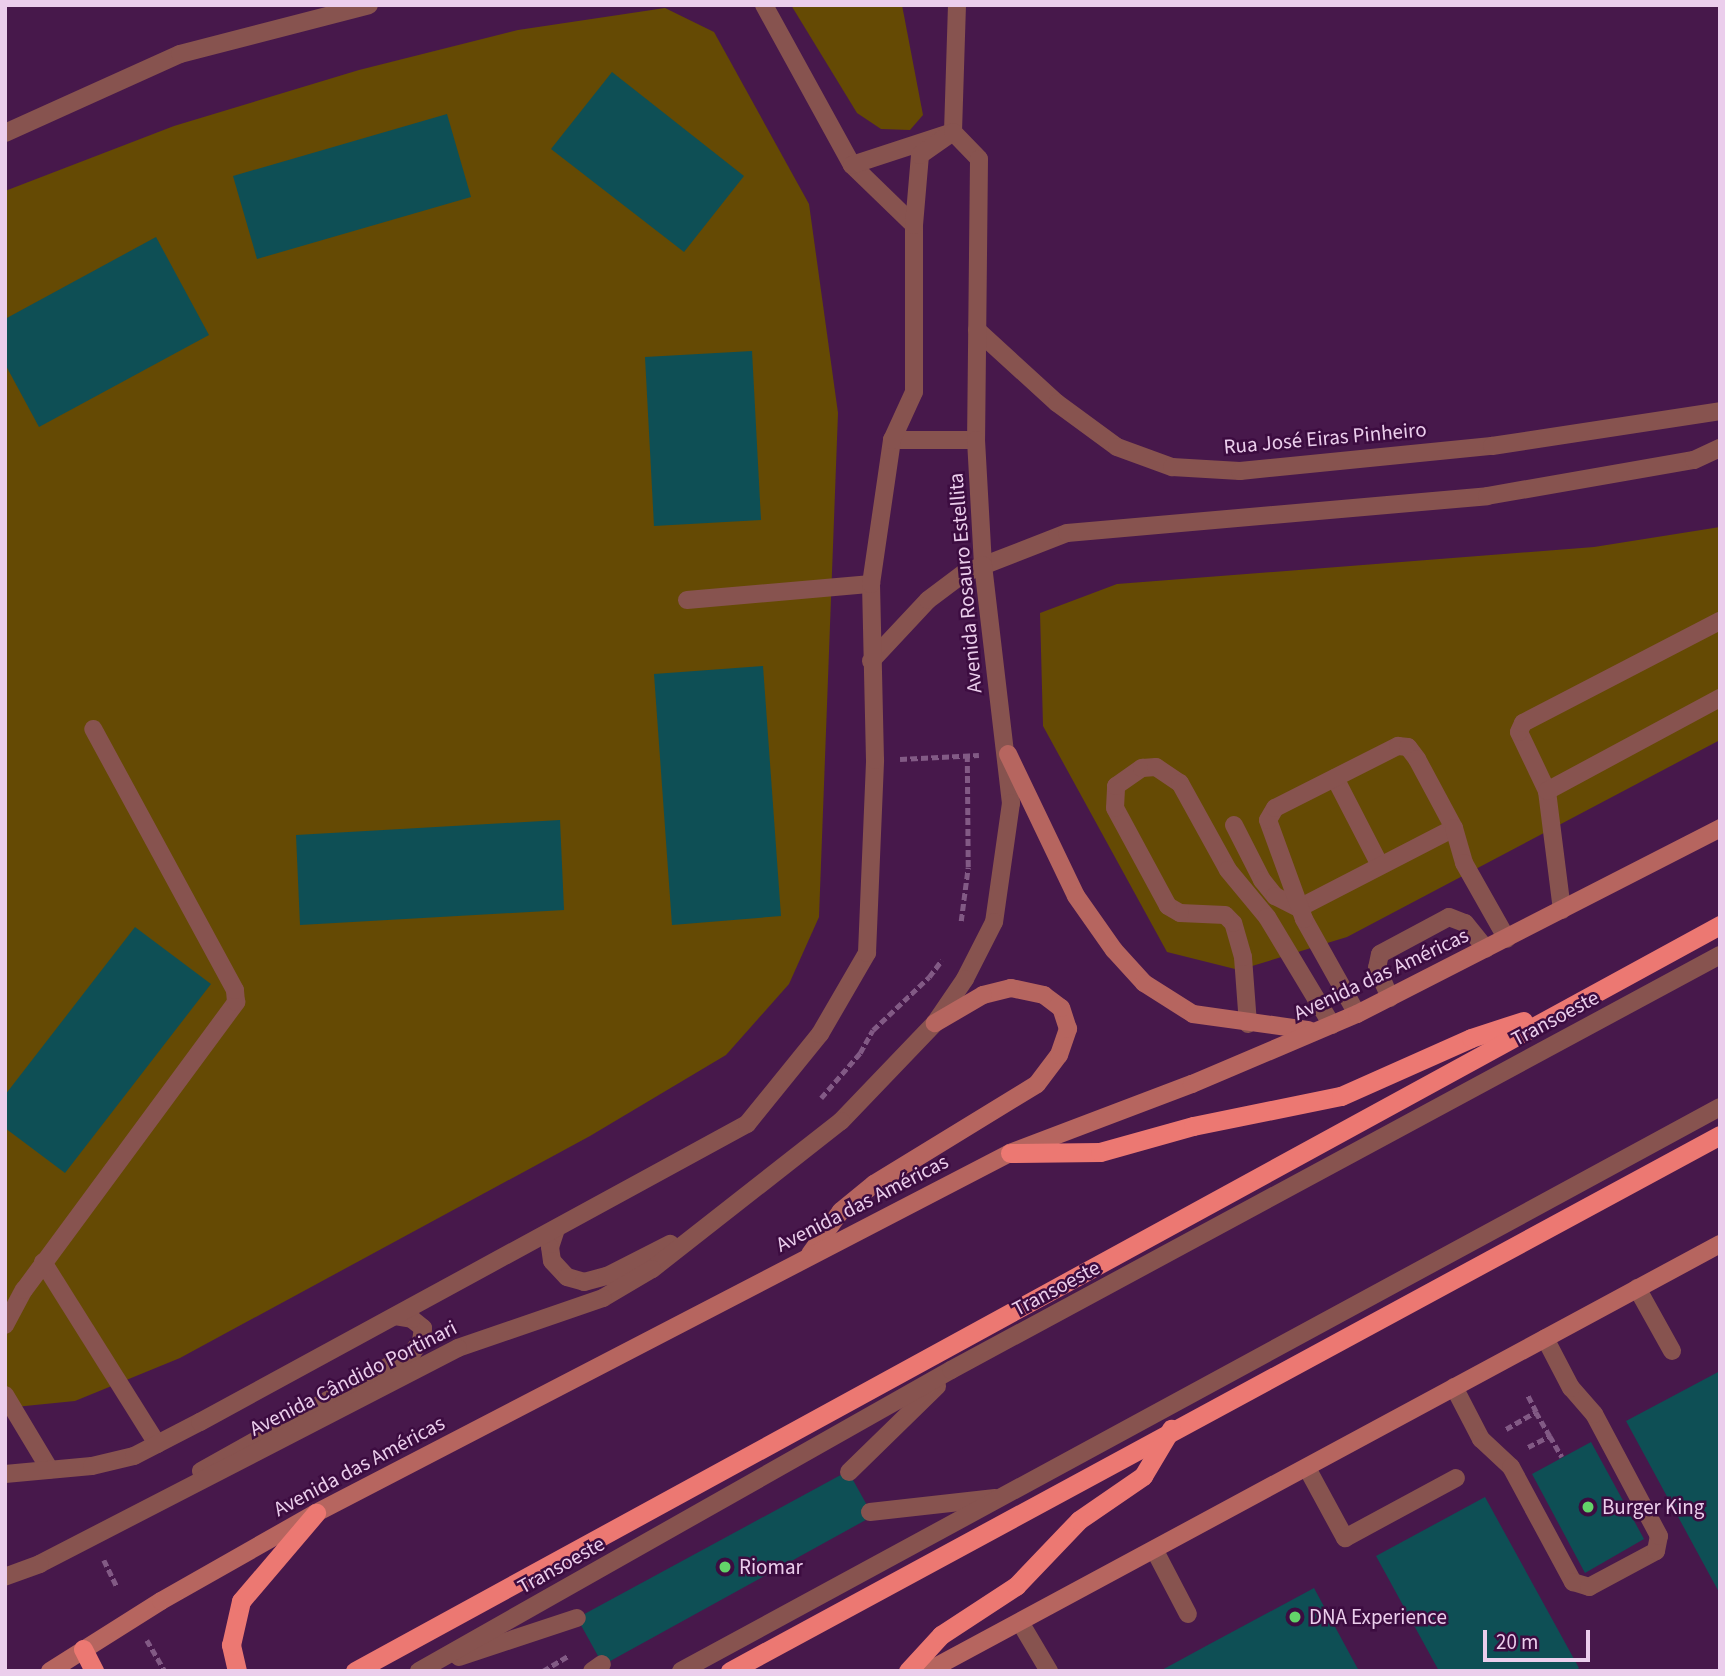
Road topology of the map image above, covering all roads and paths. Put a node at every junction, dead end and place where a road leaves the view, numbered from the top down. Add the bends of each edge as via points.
1 (369, 5) edge
2 (764, 5) edge
3 (957, 5) edge
4 (953, 132) junction
5 (5, 133) edge
6 (852, 165) junction
7 (914, 225) junction
8 (977, 330) junction
9 (1720, 411) edge
10 (892, 440) junction
11 (976, 440) junction
12 (1720, 448) edge
13 (983, 565) junction
14 (871, 584) junction
15 (687, 600) dead end
16 (1720, 621) edge
17 (871, 661) junction
18 (1720, 698) edge
19 (93, 729) dead end
20 (1007, 754) junction
21 (967, 755) junction
22 (875, 760) junction
23 (1335, 778) junction
24 (1547, 791) junction
25 (1234, 825) dead end
26 (1454, 828) junction
27 (1720, 828) edge
28 (1380, 866) junction
29 (1299, 908) junction
30 (1562, 910) junction
31 (1720, 925) edge
32 (959, 928) dead end
33 (1507, 939) junction
34 (1486, 949) junction
35 (948, 950) dead end
36 (1720, 955) edge
37 (1390, 998) junction
38 (1554, 1013) junction
39 (1357, 1014) junction
40 (936, 1023) junction
41 (1248, 1024) junction
42 (1332, 1025) junction
43 (1312, 1031) junction
44 (790, 1075) junction
45 (821, 1098) junction
46 (1720, 1107) edge
47 (841, 1122) junction
48 (1720, 1135) edge
49 (1010, 1153) junction
50 (556, 1228) junction
51 (701, 1228) junction
52 (1720, 1244) edge
53 (809, 1256) junction
54 (43, 1262) junction
55 (1637, 1288) junction
56 (395, 1316) junction
57 (5, 1325) edge
58 (1545, 1338) junction
59 (1672, 1351) dead end
60 (951, 1370) junction
61 (1454, 1387) junction
62 (1527, 1394) dead end
63 (5, 1395) edge
64 (1536, 1412) junction
65 (1171, 1429) junction
66 (1550, 1436) junction
67 (1513, 1440) dead end
68 (157, 1444) junction
69 (1519, 1452) dead end
70 (1562, 1457) dead end
71 (1307, 1468) junction
72 (50, 1470) junction
73 (849, 1472) dead end
74 (5, 1474) edge
75 (1456, 1478) dead end
76 (1002, 1498) junction
77 (870, 1511) dead end
78 (316, 1513) junction
79 (137, 1515) junction
80 (1155, 1551) junction
81 (102, 1553) dead end
82 (5, 1577) edge
83 (117, 1587) dead end
84 (1188, 1614) dead end
85 (577, 1618) dead end
86 (1020, 1622) junction
87 (145, 1636) dead end
88 (83, 1649) junction
89 (426, 1667) edge
90 (50, 1671) edge
91 (94, 1671) edge
92 (165, 1671) edge
93 (237, 1671) edge
94 (355, 1671) edge
95 (681, 1671) edge
96 (730, 1671) edge
97 (908, 1671) edge
98 (928, 1671) edge
99 (1049, 1671) edge

1 - 5 street via 180,54
2 - 6 street
3 - 4 street
4 - 6 street
4 - 7 street via 920,155
4 - 8 street, Avenida Rosauro Estellita via 979,159
6 - 7 street
7 - 10 street via 914,392
8 - 9 street, Rua José Eiras Pinheiro via 1057,403 1117,447 1172,467 1240,471 1466,448
8 - 11 street, Avenida Rosauro Estellita
10 - 11 street
10 - 14 street
11 - 13 street, Avenida Rosauro Estellita
12 - 13 street via 1694,460 1487,496 1067,533
13 - 17 street via 928,600
13 - 20 street, Avenida Rosauro Estellita
14 - 15 street
14 - 17 street
16 - 24 street via 1523,723 1519,732
17 - 22 street
18 - 24 street
19 - 54 street via 235,990 236,1002
20 - 21 path
20 - 40 street, Avenida Rosauro Estellita via 1011,803 994,922
20 - 41 main road via 1076,896 1114,950 1168,1001 1193,1013
21 - 22 path
21 - 32 path via 968,867
22 - 44 street, Avenida Cândido Portinari via 867,953 850,987
23 - 26 street via 1398,746 1408,747
23 - 28 street
23 - 29 street via 1275,808 1268,820
24 - 30 street
25 - 29 street via 1262,880 1275,896
26 - 28 street
26 - 33 street via 1464,863
27 - 30 main road, Avenida das Américas
28 - 29 street
29 - 39 street
30 - 33 main road, Avenida das Américas
31 - 38 highway
33 - 34 main road, Avenida das Américas
34 - 37 main road, Avenida das Américas
34 - 37 street via 1465,923 1449,917 1380,954 1377,968
35 - 45 path via 929,977 873,1030 860,1054
36 - 60 street, Transoeste
37 - 39 main road, Avenida das Américas
38 - 49 highway via 1471,1038 1341,1096 1193,1126 1100,1152
38 - 94 highway
39 - 42 main road, Avenida das Américas
40 - 47 street, Avenida Cândido Portinari
40 - 53 main road via 983,995 1011,988 1044,995 1061,1008 1068,1029 1059,1055 1037,1084 874,1184 841,1211
41 - 42 street via 1243,957 1233,923 1225,915 1180,913 1168,906 1115,808 1116,786 1142,768 1156,767 1180,783 1228,870 1267,916
41 - 43 main road
42 - 43 main road, Avenida das Américas
43 - 49 main road, Avenida das Américas via 1192,1084
44 - 45 path
44 - 50 street, Avenida Cândido Portinari via 747,1124
45 - 47 path
46 - 76 street
47 - 51 street, Avenida Cândido Portinari
48 - 65 highway
49 - 53 main road, Avenida das Américas
50 - 51 street via 550,1247 552,1261 567,1277 584,1282 607,1276
50 - 56 street, Avenida Cândido Portinari
51 - 79 street, Avenida Cândido Portinari via 652,1269 603,1298 458,1348
52 - 55 main road
53 - 78 main road, Avenida das Américas
54 - 57 street
54 - 68 street
55 - 58 main road
55 - 59 street
56 - 68 street, Avenida Cândido Portinari
56 - 79 street via 412,1319 422,1328 421,1341 412,1353 223,1455
58 - 61 main road
58 - 61 street via 1571,1388 1594,1414 1659,1536 1656,1551 1589,1587 1573,1581 1511,1467 1481,1438
60 - 73 street
60 - 89 street, Transoeste
61 - 71 main road
62 - 64 path
63 - 72 street
64 - 66 path
64 - 67 path via 1506,1428
65 - 96 highway
65 - 97 highway via 1143,1476 1080,1520 1016,1586 941,1635
66 - 69 path
66 - 70 path
68 - 72 street, Avenida Cândido Portinari via 134,1456
71 - 75 street via 1345,1538
71 - 80 main road
72 - 74 street, Avenida Cândido Portinari
76 - 77 street
76 - 95 street
78 - 88 main road, Avenida das Américas
78 - 93 highway via 241,1601 231,1645
79 - 82 street, Avenida Cândido Portinari
80 - 84 street
80 - 86 main road
81 - 83 path
85 - 89 street
86 - 98 main road
86 - 99 street
87 - 92 path
88 - 90 main road, Avenida das Américas
88 - 91 highway

